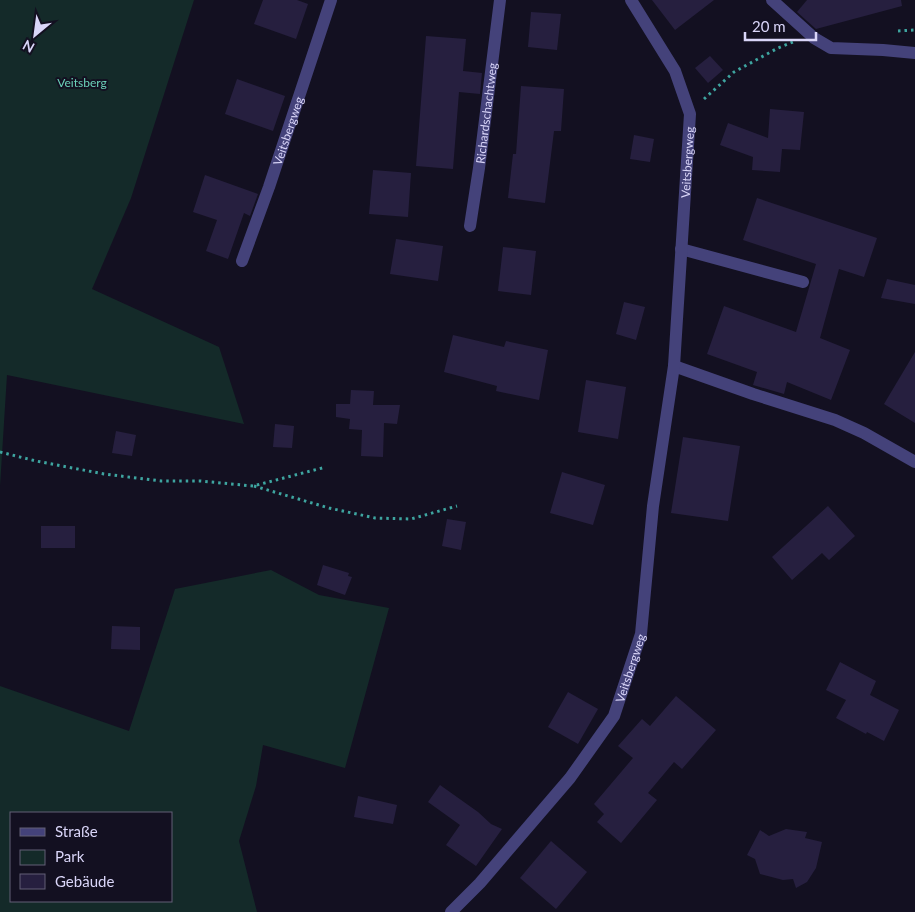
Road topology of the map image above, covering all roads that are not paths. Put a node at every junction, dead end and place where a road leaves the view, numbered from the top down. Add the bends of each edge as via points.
1 (331, 0) edge
2 (500, 0) edge
3 (631, 0) edge
4 (772, 0) edge
5 (915, 53) edge
6 (470, 226) dead end
7 (681, 249) junction
8 (242, 261) dead end
9 (803, 282) dead end
10 (674, 366) junction
11 (915, 462) edge
12 (451, 912) edge

1 - 8 street, Veitsbergweg
2 - 6 street, Richardschachtweg
3 - 7 street, Veitsbergweg via 675,71 690,114
4 - 5 street via 814,38 831,48
7 - 9 street
7 - 10 street, Veitsbergweg
10 - 11 street via 835,420
10 - 12 street, Veitsbergweg via 653,506 641,634 614,716 570,778

